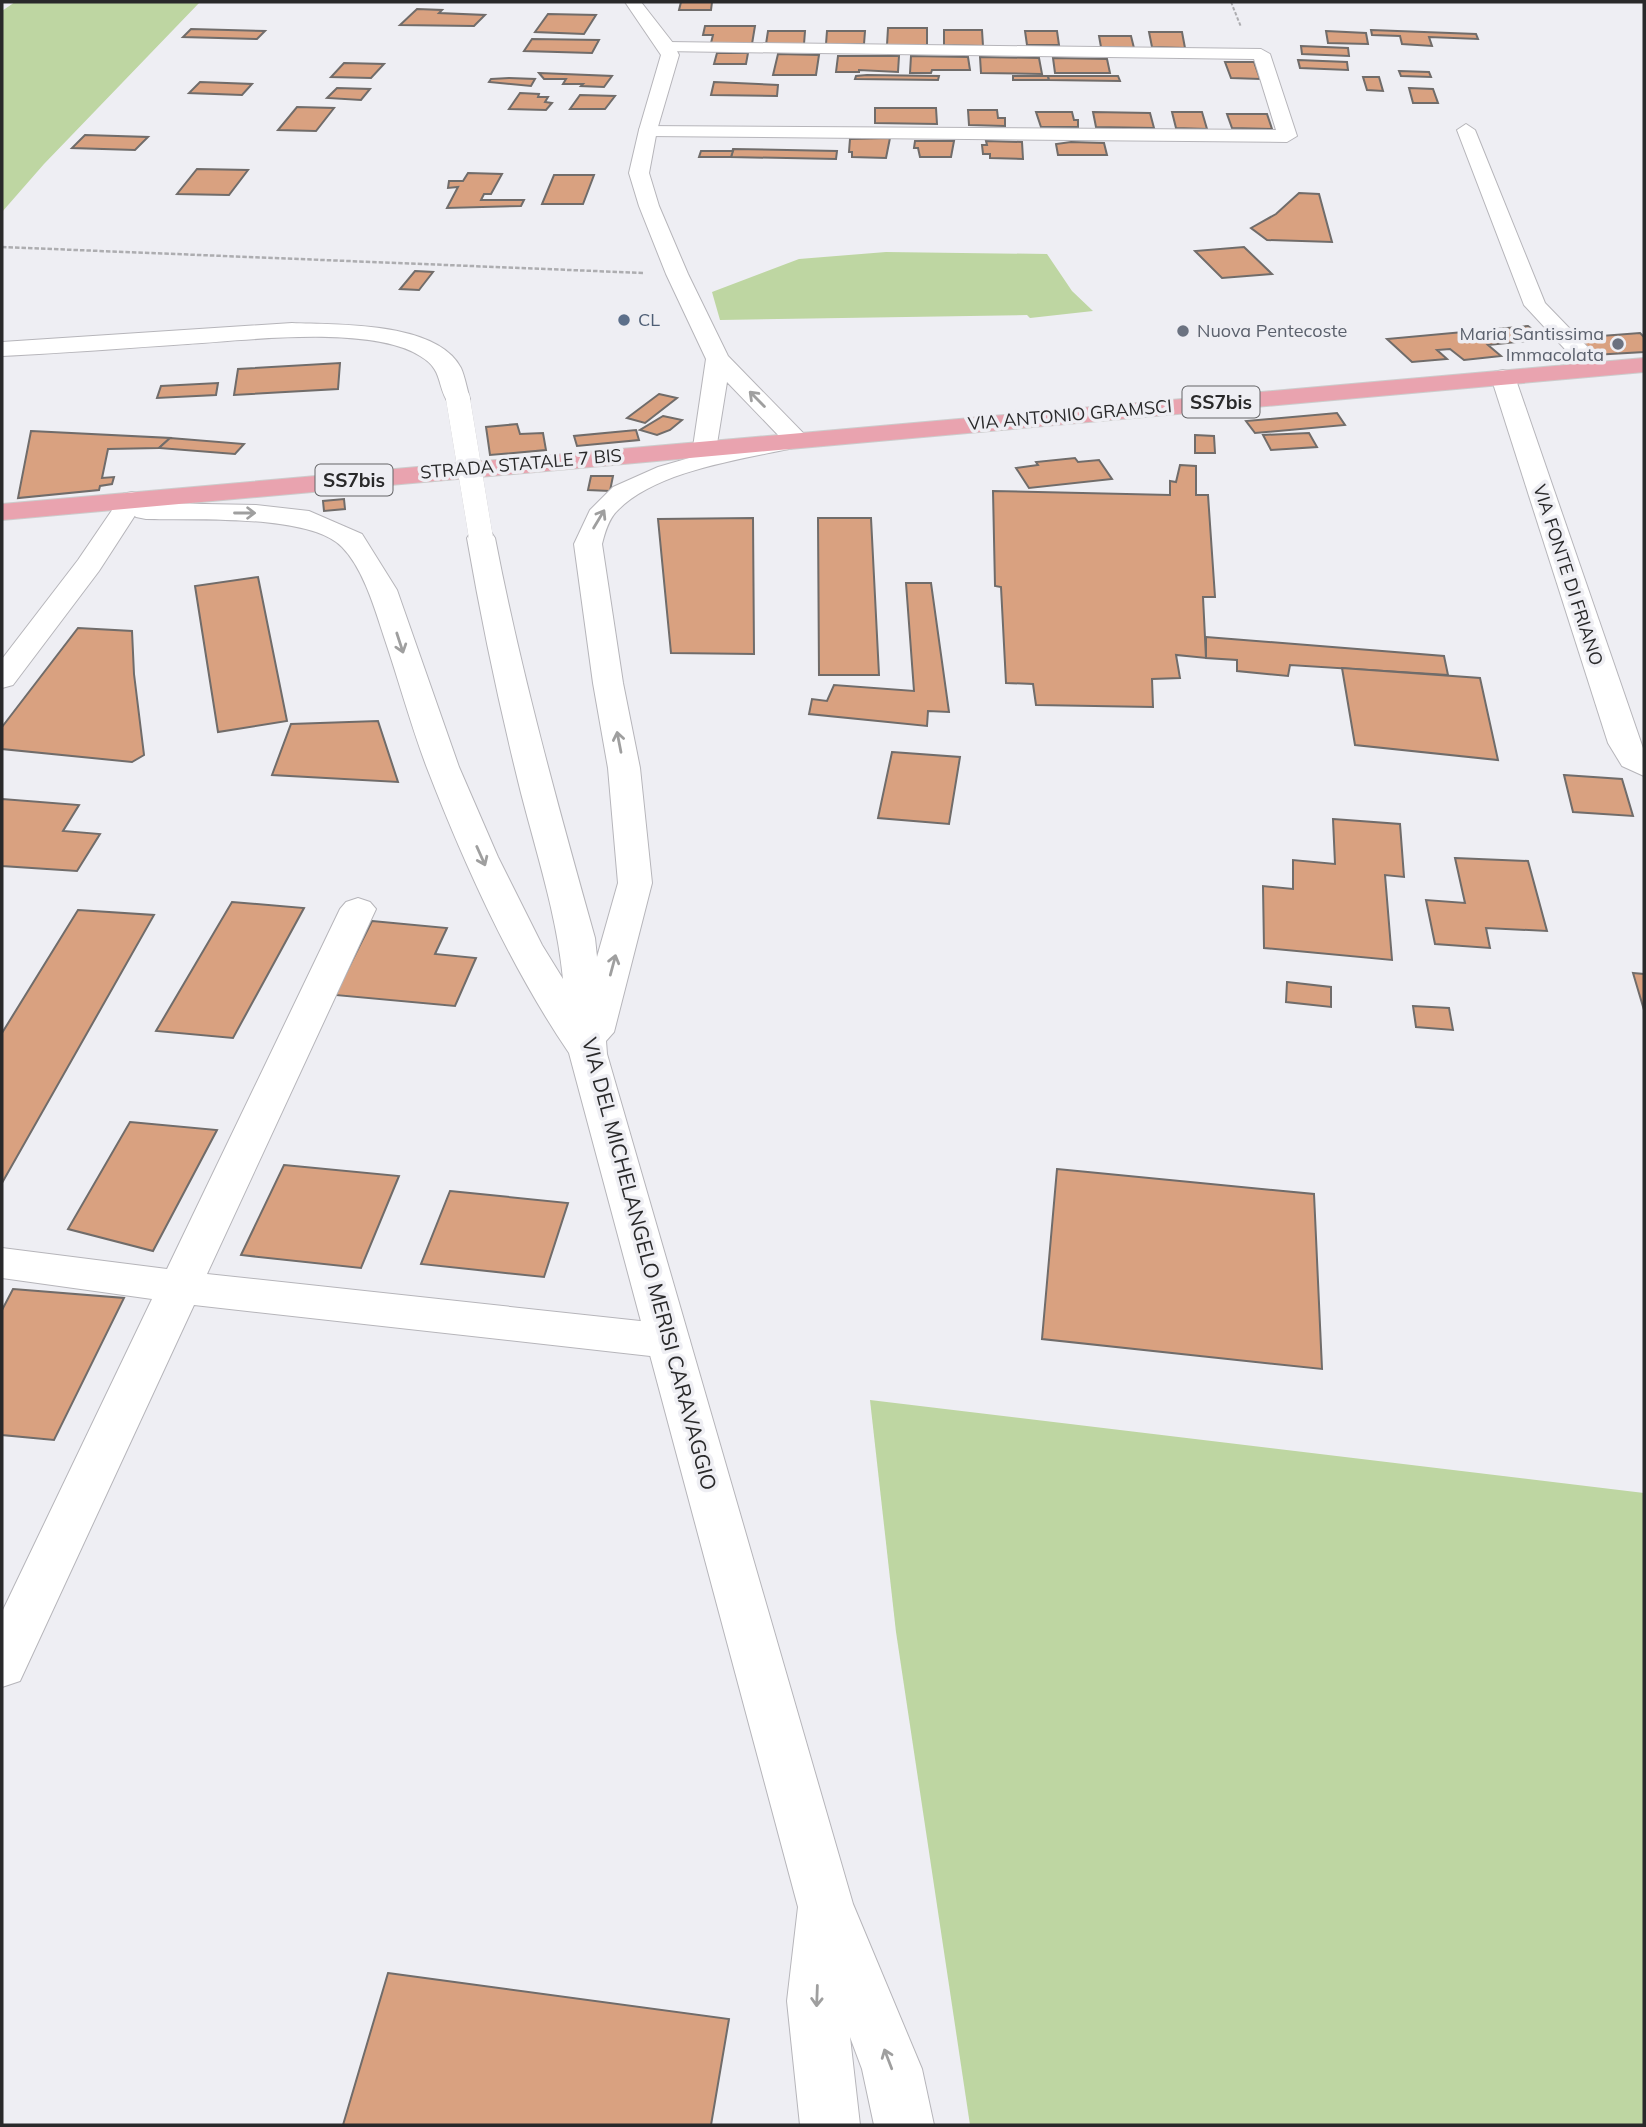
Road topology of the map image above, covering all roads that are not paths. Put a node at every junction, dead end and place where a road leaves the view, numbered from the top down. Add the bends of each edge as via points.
1 (633, 2) edge
2 (667, 47) junction
3 (648, 130) junction
4 (1466, 130) dead end
5 (2, 349) edge
6 (718, 359) junction
7 (1644, 365) edge
8 (1596, 369) junction
9 (1503, 377) junction
10 (797, 440) junction
11 (706, 447) junction
12 (132, 500) junction
13 (2, 512) edge
14 (2, 679) edge
15 (1644, 766) edge
16 (359, 909) dead end
17 (588, 1054) junction
18 (2, 1263) edge
19 (179, 1287) junction
20 (668, 1341) junction
21 (2, 1665) edge
22 (825, 1904) junction
23 (830, 2125) edge
24 (904, 2125) edge

1 - 2 street
2 - 3 street via 669,65
2 - 3 street via 1261,54 1287,136
3 - 6 street via 639,173 649,206
4 - 8 street via 1535,305
5 - 17 street, VIA DEL MICHELANGELO MERISI CARAVAGGIO, bridge via 292,330 380,334 409,340 449,368 496,619 577,938
10 -> 6 street
6 - 11 street
7 - 8 main road, VIA ANTONIO GRAMSCI / SS7bis
8 - 9 main road, VIA ANTONIO GRAMSCI / SS7bis
9 - 10 main road, VIA ANTONIO GRAMSCI / SS7bis
9 - 15 street, VIA FONTE DI FRIANO via 1624,743 1633,759
10 - 11 main road, VIA ANTONIO GRAMSCI / SS7bis
17 -> 10 street via 635,883 624,768 588,544 594,523 608,504 636,485
11 - 12 main road, STRADA STATALE 7 BIS / SS7bis
12 - 13 main road, STRADA STATALE 7 BIS / SS7bis
12 - 14 street
12 -> 17 street via 146,511 309,519 352,540 383,590 443,767 481,857 524,945
16 - 19 street
17 - 20 street, VIA DEL MICHELANGELO MERISI CARAVAGGIO
18 - 19 street
19 - 20 street
19 - 21 street
20 - 22 street, VIA DEL MICHELANGELO MERISI CARAVAGGIO
22 -> 23 street via 816,2001
24 -> 22 street via 892,2069

